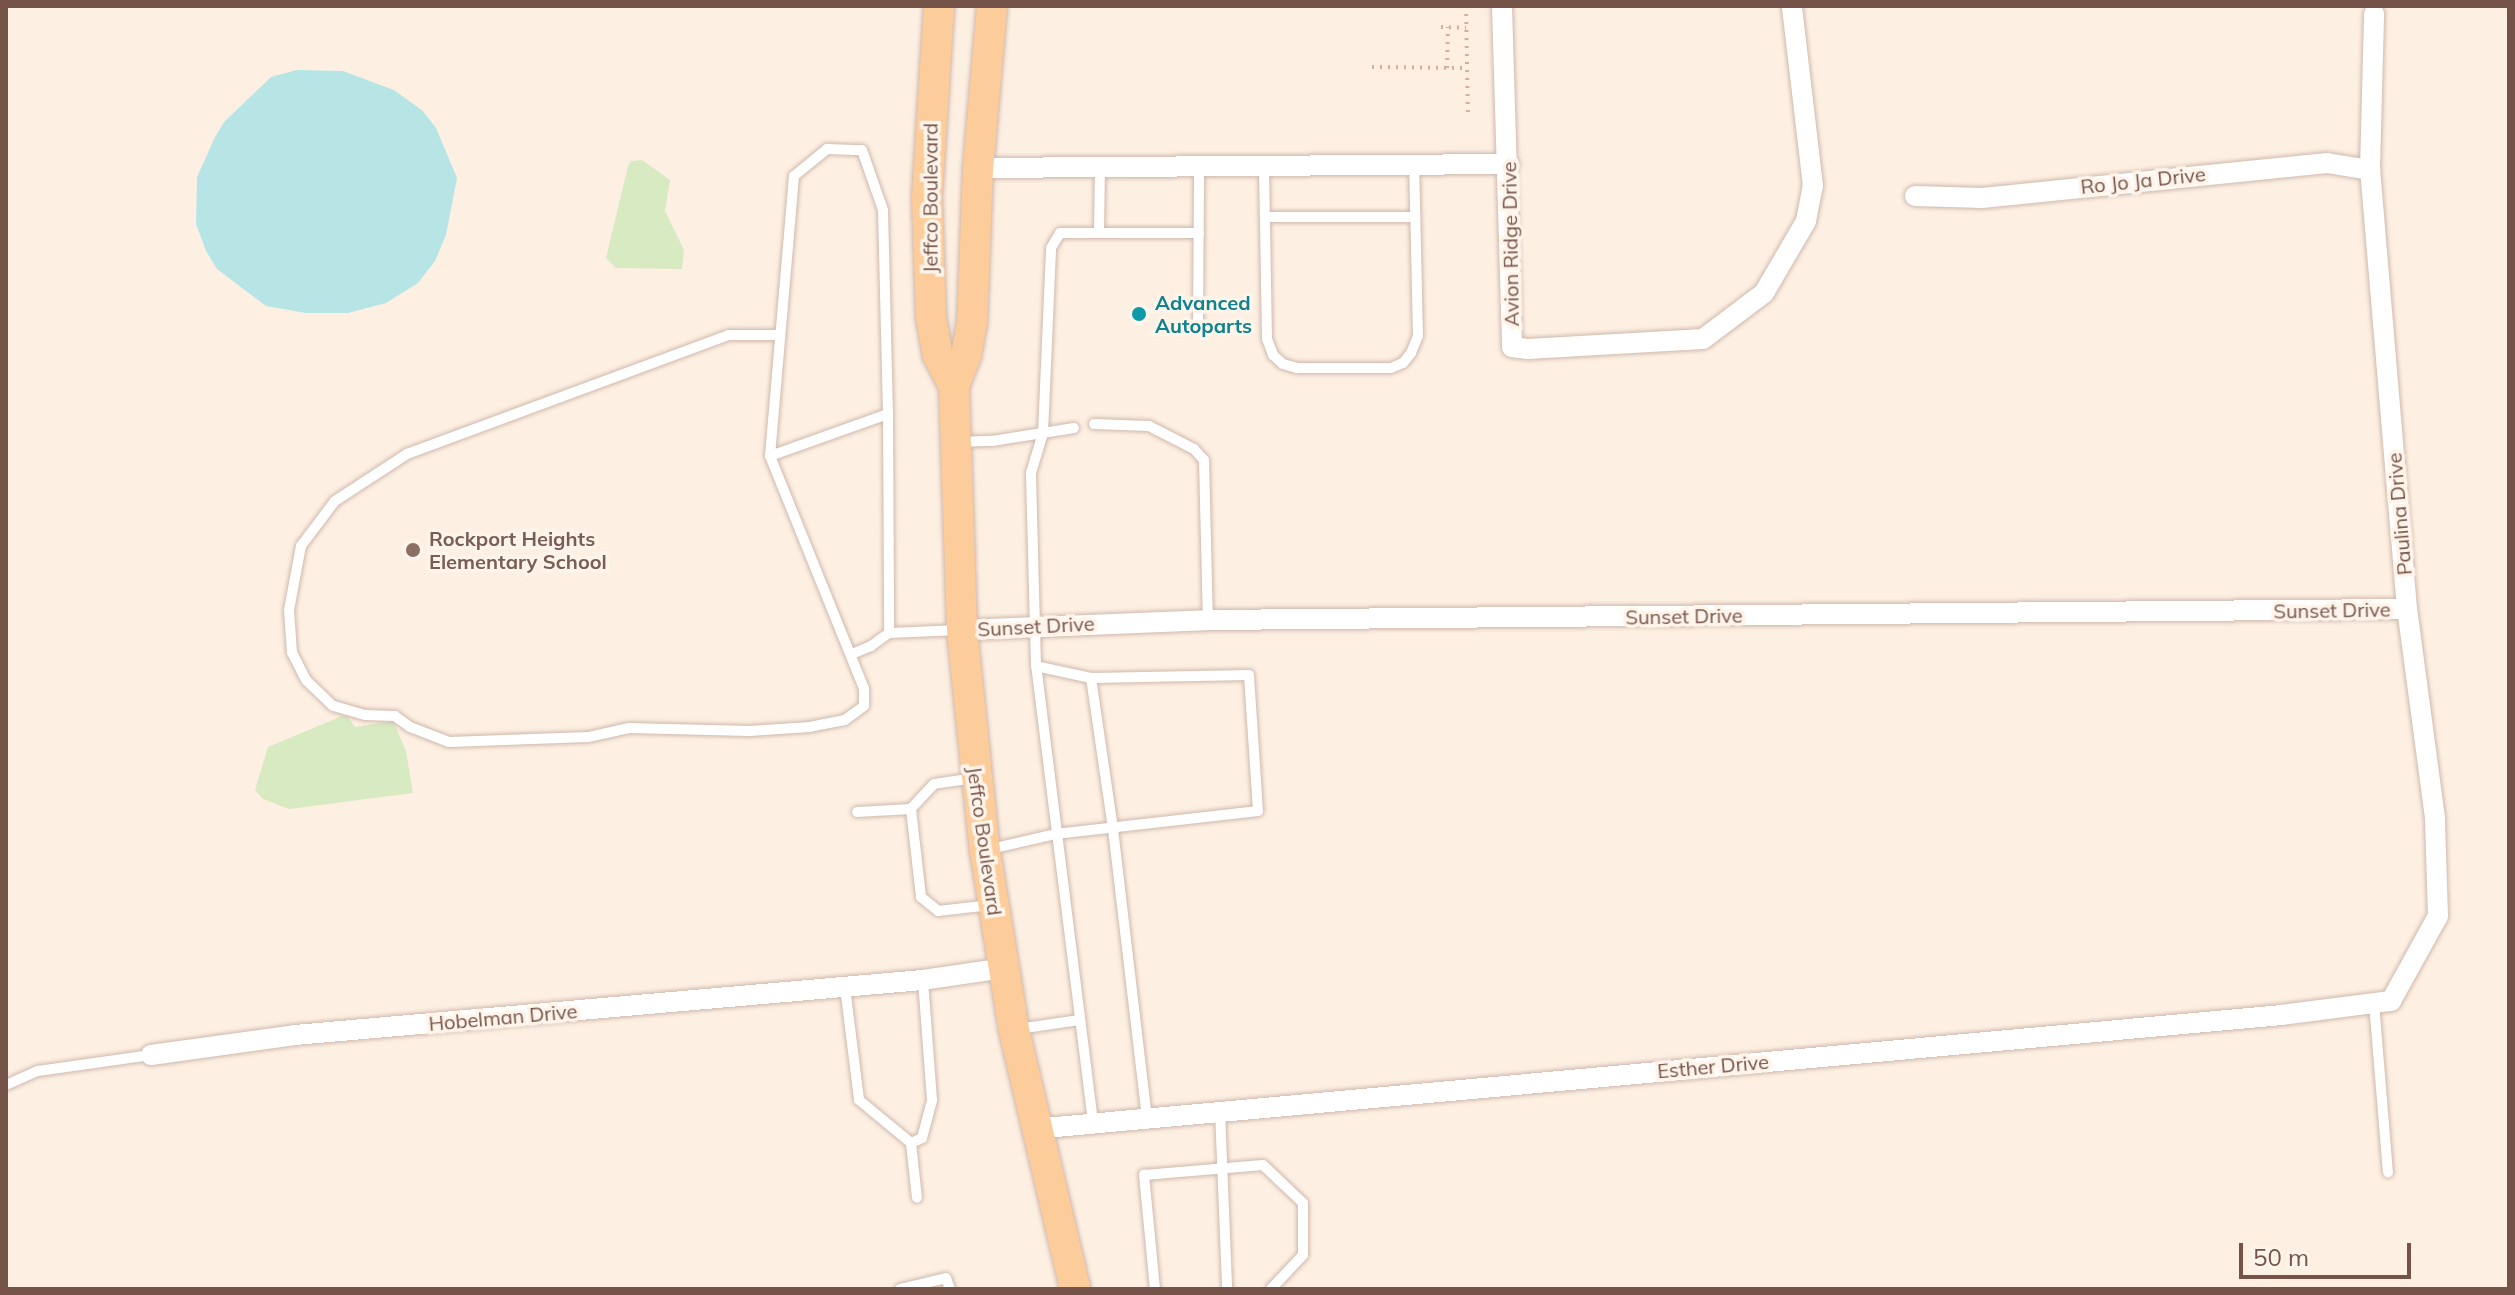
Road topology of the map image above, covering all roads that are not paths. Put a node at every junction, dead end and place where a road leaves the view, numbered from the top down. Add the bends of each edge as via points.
1 (939, 6) edge
2 (992, 6) edge
3 (1502, 6) edge
4 (1792, 6) edge
5 (2374, 14) dead end
6 (1509, 164) junction
7 (1414, 165) junction
8 (1264, 167) junction
9 (978, 168) junction
10 (1199, 168) junction
11 (1100, 169) junction
12 (2370, 170) junction
13 (1915, 196) dead end
14 (1265, 217) junction
15 (1415, 217) junction
16 (1099, 233) junction
17 (1199, 233) junction
18 (1198, 325) dead end
19 (780, 335) junction
20 (954, 386) junction
21 (888, 414) junction
22 (1094, 424) dead end
23 (1074, 428) dead end
24 (1043, 433) junction
25 (956, 443) junction
26 (770, 456) junction
27 (2407, 609) junction
28 (1208, 620) junction
29 (1036, 627) junction
30 (962, 630) junction
31 (889, 633) junction
32 (852, 654) junction
33 (1036, 666) junction
34 (1091, 678) junction
35 (976, 778) junction
36 (911, 809) junction
37 (857, 812) dead end
38 (1113, 829) junction
39 (1056, 834) junction
40 (985, 851) junction
41 (993, 904) junction
42 (1004, 968) junction
43 (923, 980) junction
44 (845, 987) junction
45 (2382, 1002) junction
46 (1079, 1020) junction
47 (1014, 1030) junction
48 (151, 1055) joint
49 (6, 1085) edge
50 (1220, 1111) junction
51 (1147, 1118) junction
52 (1093, 1122) junction
53 (1034, 1129) junction
54 (911, 1143) junction
55 (1223, 1170) junction
56 (2388, 1172) dead end
57 (917, 1198) dead end
58 (900, 1289) edge
59 (950, 1289) edge
60 (1075, 1289) edge
61 (1155, 1289) edge
62 (1227, 1289) edge
63 (1271, 1289) edge

1 - 20 main road, Jeffco Boulevard via 927,197 931,317 938,355
2 - 9 main road, Jeffco Boulevard
3 - 6 street, Avion Ridge Drive
4 - 6 street, Avion Ridge Drive via 1813,186 1806,221 1764,293 1703,339 1512,347
5 - 12 street, Paulina Drive
6 - 7 street
7 - 8 street
7 - 15 lane
8 - 10 street
8 - 14 lane
9 - 11 street
9 - 20 main road, Jeffco Boulevard via 972,322
10 - 11 street
10 - 17 lane
11 - 16 lane
12 - 13 street, Ro Jo Ja Drive via 2327,163 1982,198
12 - 27 street, Paulina Drive
14 - 15 lane
14 - 15 lane via 1267,339 1273,355 1297,368 1391,368 1411,353 1418,336
16 - 17 lane
16 - 24 lane via 1060,233 1051,248
17 - 18 lane
19 - 21 lane via 794,176 827,149 862,150 883,210
19 - 26 lane
19 - 32 lane via 728,335 407,454 335,501 301,546 289,610 292,653 306,680 333,706 395,716 449,742 588,737 629,728 749,731 833,723 864,706
20 - 25 main road, Jeffco Boulevard
21 - 26 lane
21 - 31 lane
22 - 28 lane via 1149,426 1194,449 1204,460
23 - 24 lane
24 - 25 lane
24 - 29 lane via 1031,473
25 - 30 main road, Jeffco Boulevard
26 - 32 lane
27 - 28 street, Sunset Drive
27 - 45 street, Paulina Drive via 2435,818 2438,916
28 - 29 street, Sunset Drive
29 - 30 street, Sunset Drive
29 - 33 lane
30 - 31 lane
30 - 35 main road, Jeffco Boulevard
31 - 32 lane
33 - 34 lane
33 - 39 lane
34 - 38 lane
34 - 38 lane via 1249,675 1258,811
35 - 36 lane via 934,784
35 - 40 main road, Jeffco Boulevard
36 - 37 lane
36 - 41 lane via 921,897 938,911
38 - 39 lane
38 - 51 lane
39 - 40 lane
39 - 46 lane
40 - 41 main road, Jeffco Boulevard
41 - 42 main road, Jeffco Boulevard
42 - 43 street, Hobelman Drive
42 - 47 main road, Jeffco Boulevard
43 - 44 street, Hobelman Drive
43 - 54 lane via 932,1100 922,1138
44 - 48 street, Hobelman Drive via 295,1035
44 - 54 lane via 859,1100
45 - 50 street, Esther Drive
45 - 56 lane
46 - 47 lane
46 - 52 lane
47 - 53 main road, Jeffco Boulevard
48 - 49 lane, Hobelman Drive via 38,1071
50 - 51 street, Esther Drive
50 - 55 lane
51 - 52 street, Esther Drive
52 - 53 street, Esther Drive
53 - 60 main road, Jeffco Boulevard
54 - 57 lane
55 - 61 lane via 1144,1175
55 - 62 lane
55 - 63 lane via 1263,1165 1303,1203 1303,1255
58 - 59 lane via 946,1278

